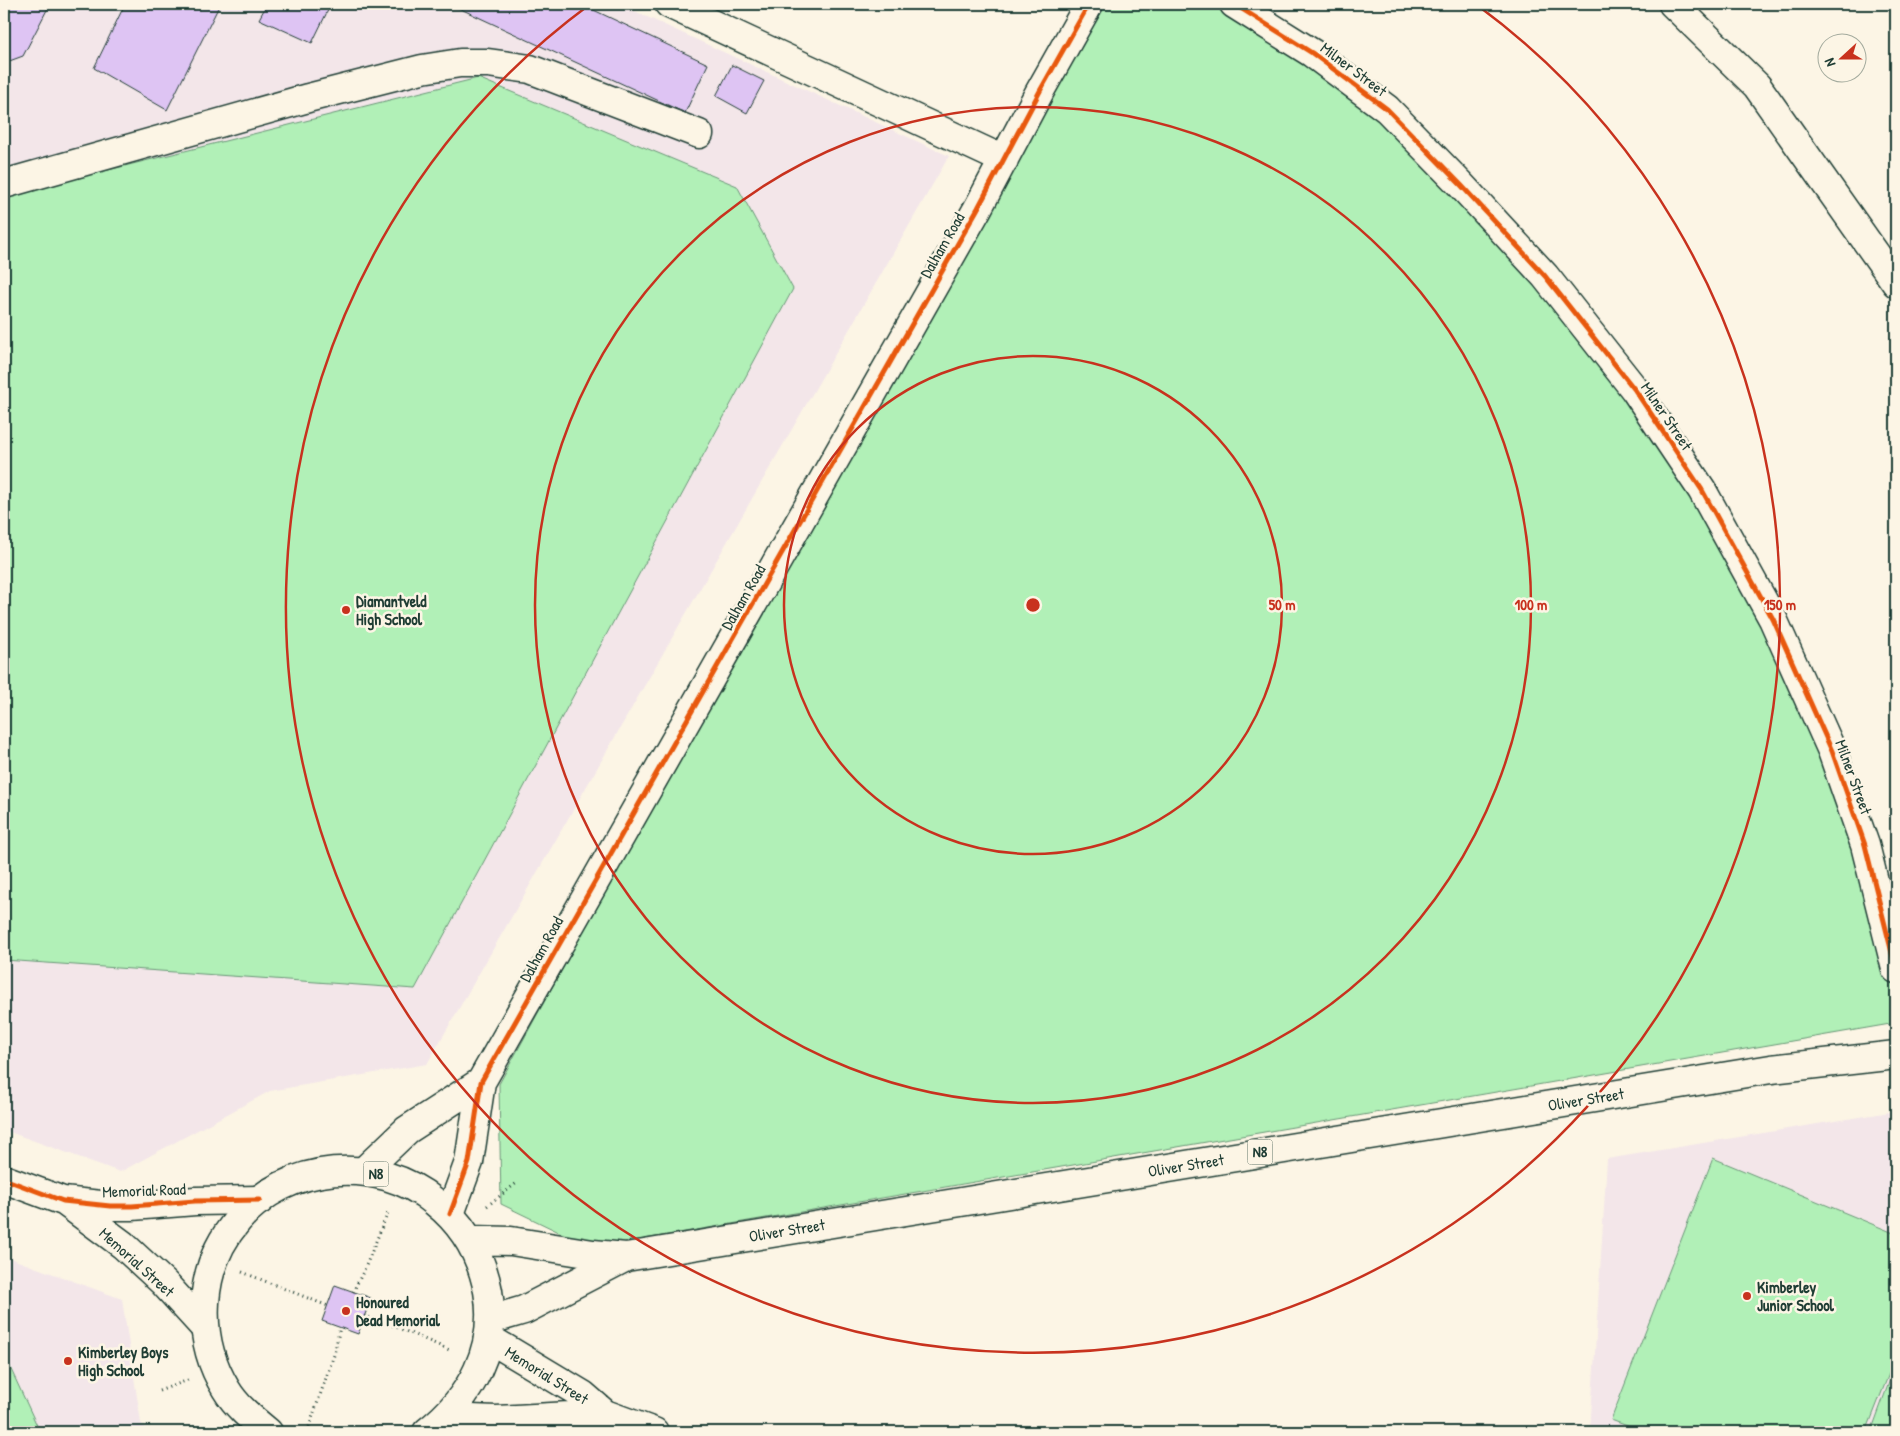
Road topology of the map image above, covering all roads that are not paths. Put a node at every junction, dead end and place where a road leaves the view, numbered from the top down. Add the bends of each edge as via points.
1 (669, 4) edge
2 (1089, 4) edge
3 (1234, 4) edge
4 (1673, 4) edge
5 (699, 134) dead end
6 (1004, 160) junction
7 (4, 184) edge
8 (1896, 283) edge
9 (1896, 969) edge
10 (1896, 1055) edge
11 (480, 1082) junction
12 (364, 1171) junction
13 (4, 1179) edge
14 (63, 1200) junction
15 (260, 1200) junction
16 (450, 1214) junction
17 (470, 1240) junction
18 (626, 1257) junction
19 (205, 1328) junction
20 (489, 1329) junction
21 (605, 1414) junction
22 (236, 1420) edge
23 (436, 1425) edge
24 (268, 1432) edge
25 (654, 1432) edge

1 - 6 main road
2 - 6 main road, Dalham Road
3 - 9 main road, Milner Street via 1312,53 1387,109 1545,276 1635,390 1702,490 1773,619 1836,760 1865,845
4 - 8 main road via 1757,86
5 - 7 main road via 530,69 460,63 422,69 308,98
6 - 11 main road, Dalham Road
10 - 18 main road, Oliver Street / N8 via 1771,1069
11 - 12 main road, Dalham Road via 407,1130
11 - 16 main road, Dalham Road via 468,1162
12 - 15 main road, N8 via 336,1170 309,1175 283,1185
12 - 16 main road, N8 via 396,1179 425,1193
13 - 14 main road, Memorial Road
14 - 15 main road, Memorial Road via 110,1206
14 - 19 main road, Memorial Street via 123,1245
15 - 19 main road, N8 via 238,1219 210,1270 204,1300
16 - 17 main road, N8
17 - 18 main road, Oliver Street / N8 via 511,1241
17 - 20 main road, N8 via 486,1279
18 - 20 main road, Oliver Street / N8
19 - 22 main road, N8 via 215,1370
20 - 21 main road, Memorial Street via 583,1394
20 - 23 main road, N8 via 480,1367 466,1394
21 - 23 main road, Memorial Street
21 - 25 main road, Memorial Street
22 - 24 main road, N8

